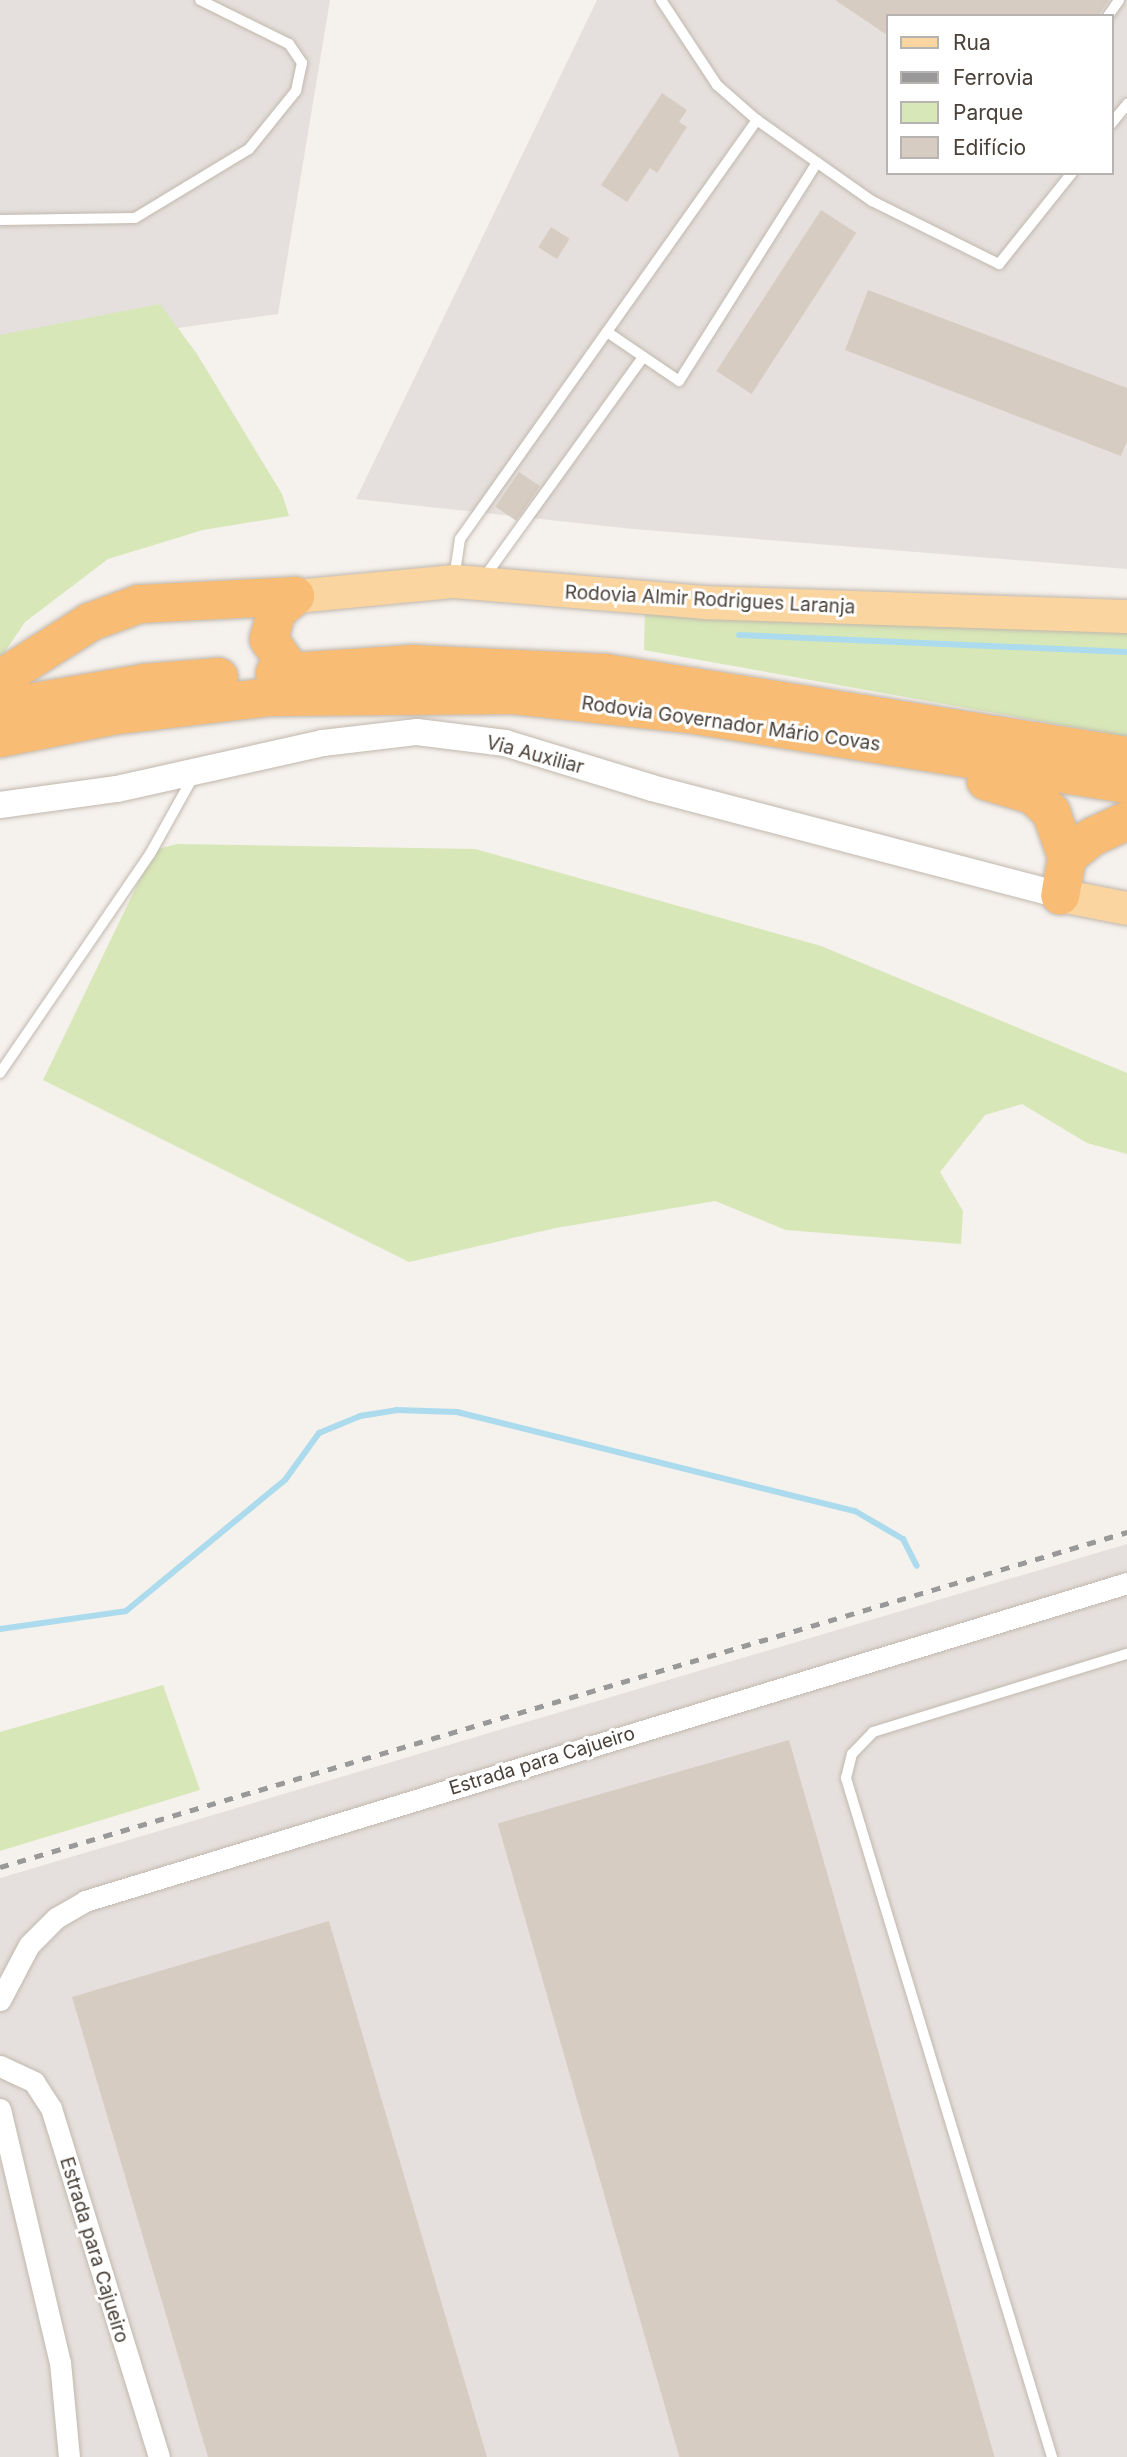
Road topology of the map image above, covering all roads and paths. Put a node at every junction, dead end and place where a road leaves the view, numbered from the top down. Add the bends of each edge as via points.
1 (200, 0) edge
2 (661, 0) edge
3 (1127, 104) edge
4 (757, 120) junction
5 (1113, 122) edge
6 (817, 163) junction
7 (1070, 175) edge
8 (0, 220) edge
9 (607, 332) junction
10 (643, 357) junction
11 (467, 583) junction
12 (295, 596) junction
13 (1127, 616) edge
14 (291, 671) junction
15 (0, 679) edge
16 (0, 708) edge
17 (0, 738) edge
18 (839, 740) junction
19 (1127, 755) edge
20 (196, 771) junction
21 (1127, 785) edge
22 (0, 805) edge
23 (1127, 821) edge
24 (1067, 857) junction
25 (1060, 895) junction
26 (1127, 908) edge
27 (0, 1073) edge
28 (1127, 1583) edge
29 (1127, 1654) edge
30 (0, 2000) edge
31 (0, 2066) edge
32 (0, 2109) edge
33 (69, 2457) edge
34 (159, 2457) edge
35 (1052, 2457) edge

1 - 8 lane via 289,44 302,63 296,92 249,149 135,218
2 - 4 lane via 717,85
3 - 5 lane
4 - 6 lane
4 - 9 lane
6 - 7 lane via 872,201 999,264
6 - 10 lane via 679,381
9 - 10 lane
9 - 11 lane via 460,539
10 - 11 lane
11 - 12 main road, Rodovia Almir Rodrigues Laranja
11 - 13 main road, Rodovia Almir Rodrigues Laranja via 703,602
12 - 14 highway via 276,612 268,639
12 - 15 highway via 139,604 90,622
14 - 16 highway, Rodovia Governador Mário Covas via 144,683
14 - 19 highway, Rodovia Governador Mário Covas via 414,664 605,673
17 - 18 highway, Rodovia Governador Mário Covas via 209,703 432,692 514,695 690,714
18 - 21 highway, Rodovia Governador Mário Covas
18 - 24 highway via 923,770 1033,795 1061,830
20 - 22 street, Via Auxiliar
20 - 25 street, Via Auxiliar via 323,743 417,732 505,743 652,788
20 - 27 lane via 150,854
23 - 24 highway via 1092,837
24 - 25 highway
25 - 26 main road
28 - 30 street, Estrada para Cajueiro via 85,1901 55,1918 29,1945
29 - 35 lane via 873,1732 852,1754 846,1778
31 - 34 street, Estrada para Cajueiro via 33,2082 51,2108
32 - 33 street via 60,2362

